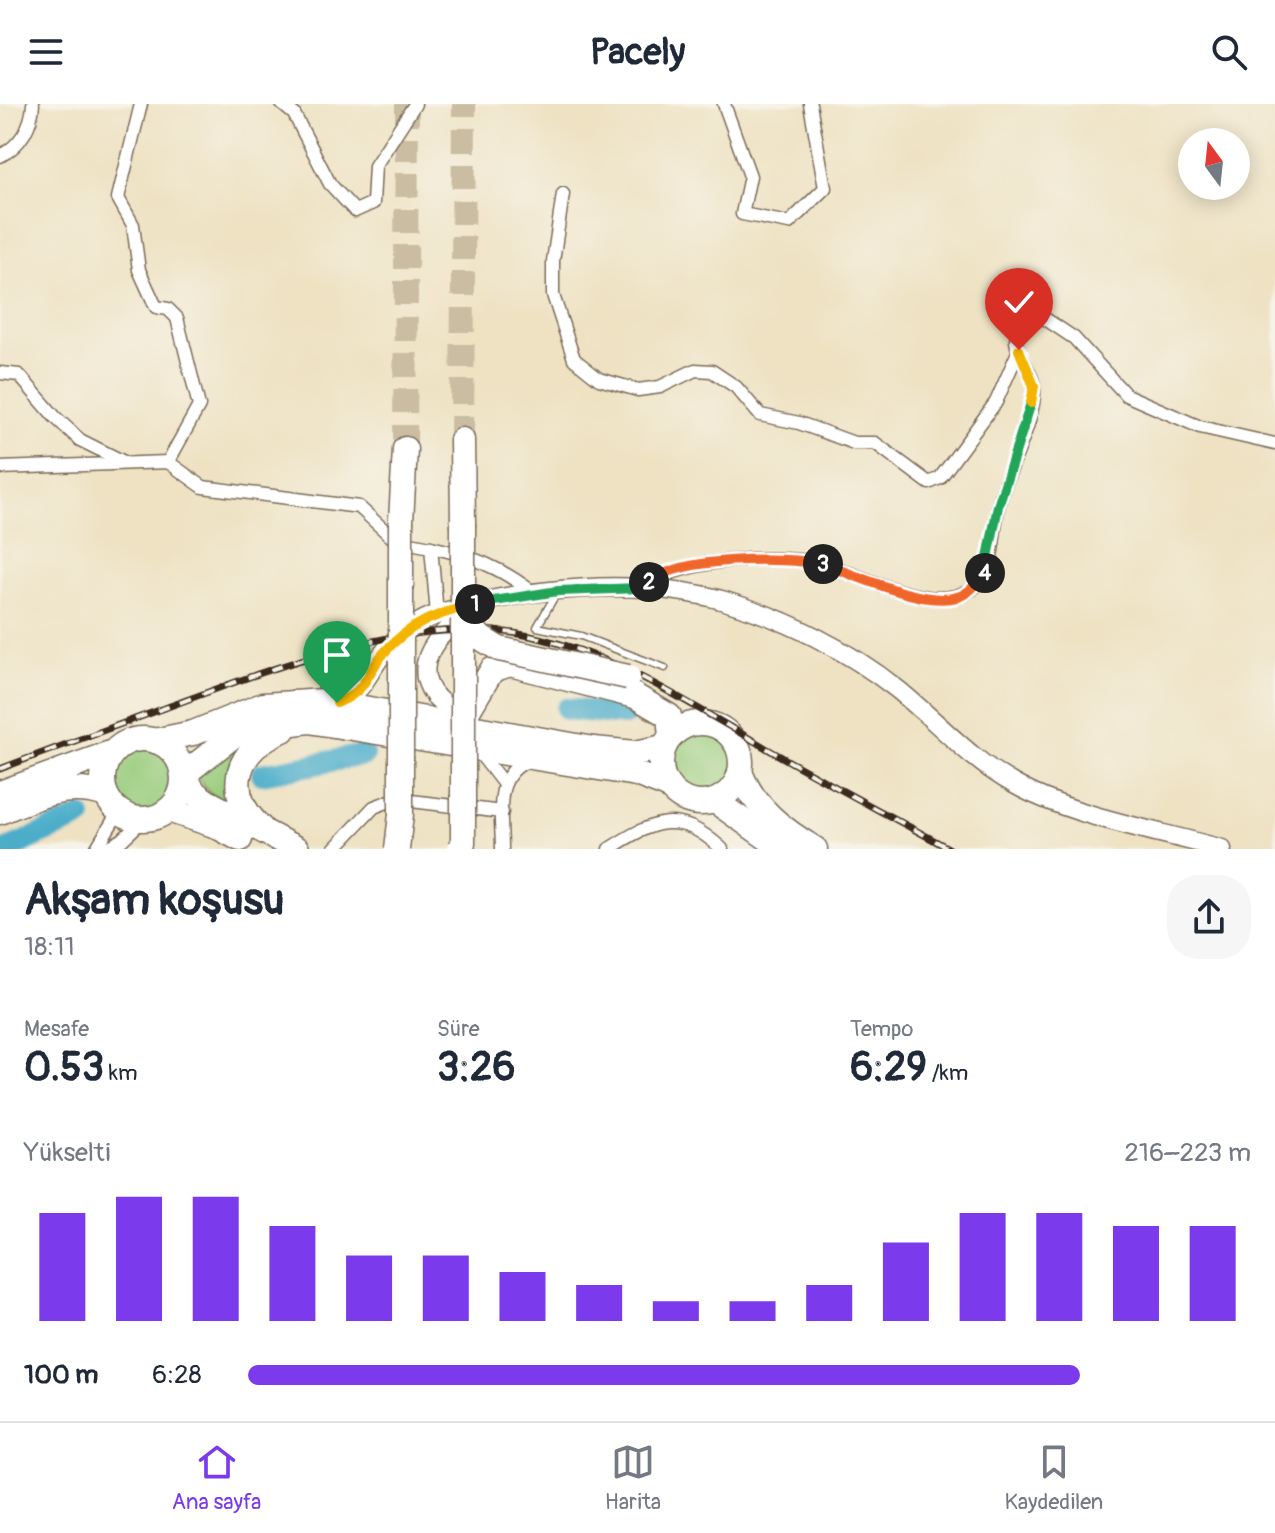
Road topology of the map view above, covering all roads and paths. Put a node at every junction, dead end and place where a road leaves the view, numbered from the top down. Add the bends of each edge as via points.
1 (33, 104) edge
2 (141, 104) edge
3 (282, 104) edge
4 (415, 104) edge
5 (724, 104) edge
6 (810, 104) edge
7 (0, 156) edge
8 (563, 194) dead end
9 (1019, 350) junction
10 (0, 373) edge
11 (462, 440) tunnel mouth
12 (1275, 444) edge
13 (405, 449) tunnel mouth
14 (168, 462) junction
15 (127, 463) junction
16 (0, 468) edge
17 (431, 547) junction
18 (640, 588) junction
19 (558, 591) junction
20 (535, 594) junction
21 (473, 611) junction
22 (437, 614) junction
23 (665, 668) dead end
24 (632, 686) junction
25 (337, 703) junction
26 (465, 716) junction
27 (309, 721) junction
28 (708, 724) junction
29 (495, 731) junction
30 (154, 741) junction
31 (668, 742) junction
32 (473, 746) junction
33 (113, 752) junction
34 (538, 757) junction
35 (740, 772) junction
36 (183, 775) junction
37 (503, 783) junction
38 (668, 786) junction
39 (0, 793) edge
40 (715, 801) junction
41 (112, 803) junction
42 (168, 810) junction
43 (0, 812) edge
44 (502, 812) junction
45 (144, 819) junction
46 (278, 846) edge
47 (96, 849) edge
48 (105, 849) edge
49 (334, 849) edge
50 (397, 849) edge
51 (459, 849) edge
52 (502, 849) edge
53 (609, 849) edge
54 (722, 849) edge
55 (783, 849) edge
56 (815, 849) edge
57 (1222, 849) edge

1 - 7 street via 32,122
2 - 14 street via 118,198 133,225 139,270 156,307 177,318 199,406
3 - 4 street via 294,114 330,184 355,211 373,203 375,166
5 - 6 street via 750,176 742,214 789,223 825,188
8 - 9 street via 553,295 574,359 599,379 638,390 660,387 695,370 712,371 736,387 760,415 854,443 875,443 929,483 940,478 996,402
9 - 12 street via 1016,341 1023,317 1035,312 1074,338 1126,395 1200,427
9 - 18 street via 1034,386 1030,411 998,506 986,572 974,588 956,598 936,598 820,563 743,560 656,576
10 - 15 street via 19,375 80,440
11 - 21 highway, bridge via 463,524
13 - 50 highway, bridge
14 - 15 street
14 - 17 street via 203,487 359,507 395,540
15 - 16 street
17 - 20 street via 475,557
17 - 22 street
18 - 19 main road
18 - 57 main road via 725,601 829,643 1017,786 1064,805
19 - 20 main road
19 - 23 lane via 537,627 581,636
20 - 21 main road
21 - 22 main road
21 - 24 highway, bridge via 481,638 499,649
21 - 26 highway, bridge
21 - 29 main road via 430,647 426,676 441,704
22 - 25 main road via 414,624 381,656 362,689
24 - 26 highway via 510,664 492,670
24 - 28 highway via 650,685
24 - 31 highway via 669,716
25 - 29 highway
25 - 30 highway via 296,700 263,705 193,733
26 - 51 highway, bridge
27 - 32 highway
27 - 36 highway via 233,736
27 - 46 highway via 256,742 240,770 244,808
28 - 31 highway via 682,728
28 - 35 highway via 731,736 741,759
29 - 31 highway via 621,752 650,752
30 - 33 highway via 132,740
30 - 36 highway via 174,753
31 - 38 highway via 661,760
32 - 34 highway
32 - 37 street
33 - 39 highway
33 - 41 highway via 103,773
34 - 37 street via 510,770
34 - 38 highway via 636,774
35 - 40 highway via 735,785
35 - 56 highway via 753,799 769,816
36 - 42 highway via 178,798
36 - 46 highway via 195,793
37 - 44 street
38 - 40 highway via 689,802
40 - 55 highway
41 - 43 highway via 93,790 61,790
41 - 45 highway
41 - 47 street
42 - 45 highway
42 - 46 highway
44 - 49 street via 395,799 374,807
44 - 52 street
45 - 48 street
53 - 54 street via 655,824 674,821 696,828

